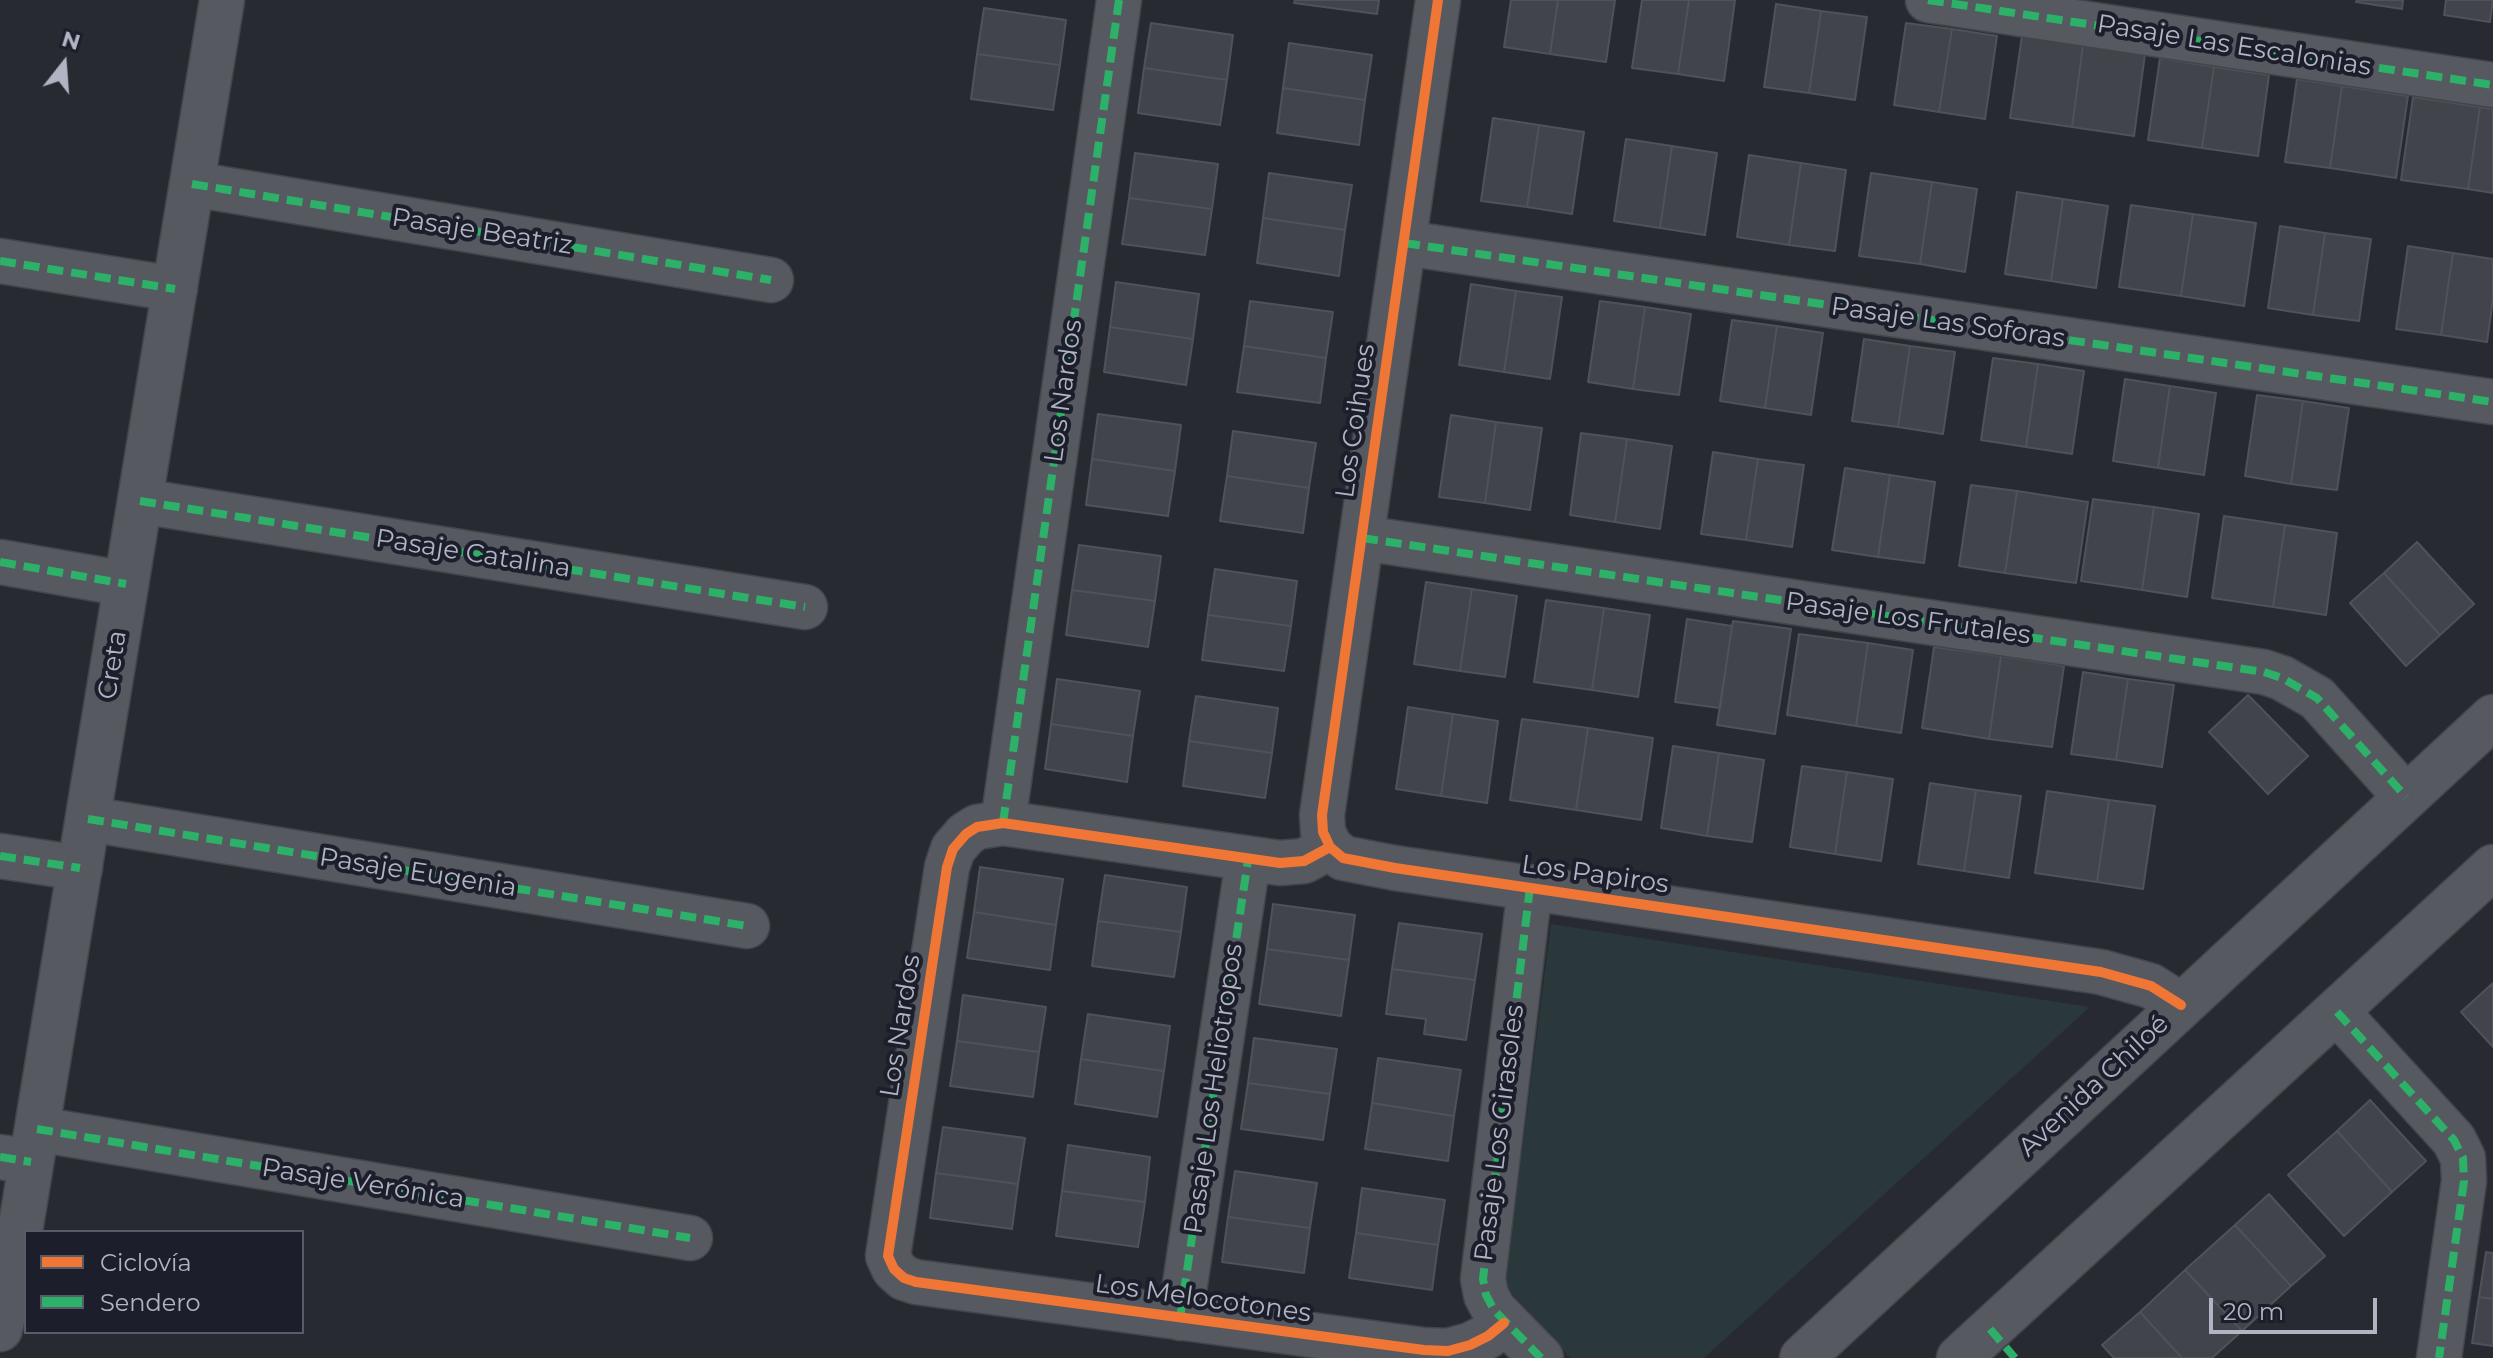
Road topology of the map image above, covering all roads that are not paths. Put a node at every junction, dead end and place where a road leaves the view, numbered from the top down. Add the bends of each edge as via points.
1 (222, 0) edge
2 (1119, 0) edge
3 (1438, 0) edge
4 (1928, 0) edge
5 (2493, 85) edge
6 (192, 184) junction
7 (1404, 243) junction
8 (0, 261) edge
9 (771, 280) dead end
10 (175, 289) junction
11 (2493, 402) edge
12 (140, 501) junction
13 (1362, 538) junction
14 (0, 562) edge
15 (126, 584) junction
16 (805, 607) dead end
17 (2493, 717) edge
18 (2406, 797) junction
19 (88, 819) junction
20 (1003, 823) junction
21 (1330, 847) junction
22 (0, 856) edge
23 (1248, 860) junction
24 (2493, 867) edge
25 (80, 868) junction
26 (1530, 887) junction
27 (747, 926) dead end
28 (2181, 1005) junction
29 (2337, 1012) junction
30 (23, 1149) edge
31 (690, 1238) dead end
32 (894, 1269) joint
33 (1180, 1318) junction
34 (1504, 1323) junction
35 (0, 1329) edge
36 (1988, 1348) edge
37 (1541, 1358) edge
38 (1802, 1358) edge
39 (2439, 1358) edge

1 - 6 street, Creta
2 - 20 street, Los Nardos
3 - 7 street, Los Coihues
4 - 5 street, Pasaje Las Escalonias
6 - 9 street, Pasaje Beatriz
6 - 10 street, Creta
7 - 11 street, Pasaje Las Soforas
7 - 13 street, Los Coihues
8 - 10 street
10 - 12 street, Creta
12 - 15 street, Creta
12 - 16 street, Pasaje Catalina
13 - 18 street, Pasaje Los Frutales via 2264,672 2317,698
13 - 21 street, Los Coihues via 1322,815
14 - 15 street
15 - 19 street, Creta
17 - 18 street, Avenida Chiloé
18 - 28 street, Avenida Chiloé
19 - 25 street, Creta
19 - 27 street, Pasaje Eugenia
20 - 23 street
20 - 32 street, Los Nardos via 966,834 947,867 889,1242
21 - 23 street via 1304,861
21 - 26 street, Los Papiros via 1343,858
22 - 25 street
23 - 33 street, Pasaje Los Heliotropos
24 - 29 street
25 - 30 street, Creta
26 - 28 street, Los Papiros via 2101,972 2151,986
26 - 34 street, Pasaje Los Girasoles via 1483,1279 1486,1295
28 - 38 street, Avenida Chiloé
29 - 36 street
29 - 39 street via 2454,1140 2463,1158
30 - 31 street, Pasaje Verónica
30 - 35 street, Creta via 13,1274
32 - 33 street, Los Melocotones via 916,1282
33 - 34 street, Los Melocotones via 1448,1351 1470,1345
34 - 37 street, Pasaje Los Girasoles

